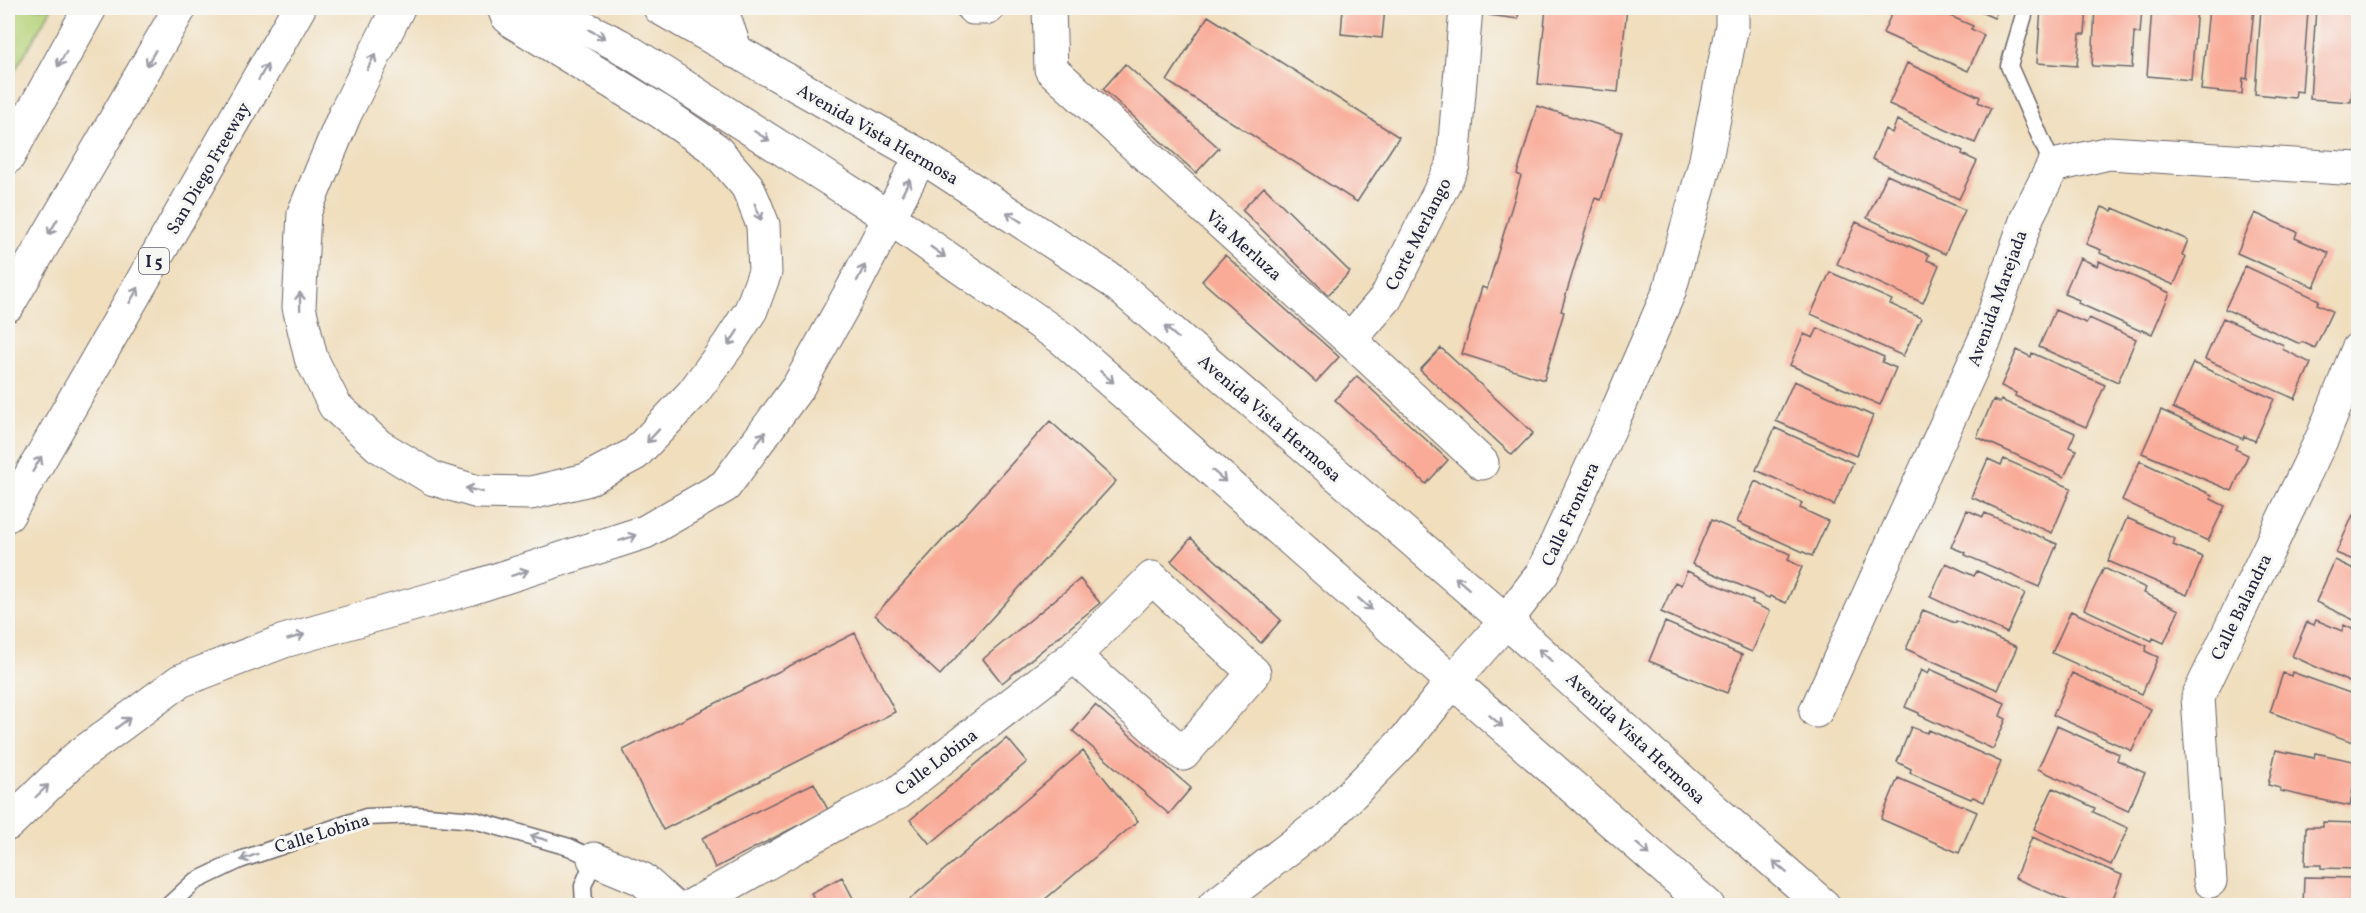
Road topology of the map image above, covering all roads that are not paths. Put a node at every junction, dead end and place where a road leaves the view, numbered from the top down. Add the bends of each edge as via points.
1 (90, 8) edge
2 (180, 8) edge
3 (299, 8) edge
4 (398, 8) edge
5 (504, 8) edge
6 (544, 8) edge
7 (660, 8) edge
8 (721, 8) edge
9 (973, 8) edge
10 (988, 8) edge
11 (1049, 8) edge
12 (1466, 8) edge
13 (1732, 8) edge
14 (2026, 8) edge
15 (736, 52) junction
16 (921, 156) junction
17 (8, 157) edge
18 (2053, 166) junction
19 (2358, 169) edge
20 (890, 218) junction
21 (8, 304) edge
22 (1350, 340) junction
23 (2358, 349) edge
24 (1482, 464) dead end
25 (8, 515) edge
26 (1506, 621) junction
27 (1074, 656) junction
28 (1452, 682) junction
29 (1816, 711) dead end
30 (8, 825) edge
31 (594, 859) junction
32 (2210, 881) dead end
33 (168, 906) edge
34 (584, 906) edge
35 (672, 906) edge
36 (691, 906) edge
37 (1214, 906) edge
38 (1708, 906) edge
39 (1824, 906) edge

1 -> 17 main road
2 -> 21 main road
25 -> 3 main road, San Diego Freeway / I 5
5 -> 4 main road via 515,23 715,148 747,186 763,225 765,272 751,310 693,393 635,454 586,480 531,493 478,492 434,479 379,446 335,406 311,358 299,307 304,213 345,114
6 -> 20 main road via 619,45
7 - 15 main road, Avenida Vista Hermosa
8 - 15 main road
9 - 10 main road
11 - 22 main road, Via Merluza via 1051,69
12 - 22 main road, Corte Merlango via 1453,165 1386,298
13 - 26 main road, Calle Frontera via 1732,26 1705,164 1669,292 1542,574
14 - 18 lane via 2009,66
15 - 16 main road, Avenida Vista Hermosa
20 -> 16 main road
26 -> 16 main road, Avenida Vista Hermosa via 1114,282
18 - 19 main road via 2109,153
18 - 29 main road, Avenida Marejada via 2028,215 1986,337
20 -> 28 main road via 1063,339
30 -> 20 main road via 76,759 180,681 284,641 468,590 645,532 725,486 798,387
22 - 24 main road, Via Merluza
23 - 32 main road, Calle Balandra via 2323,436 2198,697
26 - 28 main road, Calle Frontera
39 -> 26 main road, Avenida Vista Hermosa
27 - 27 main road, Calle Lobina via 1152,578 1254,673 1183,754
27 - 36 main road, Calle Lobina via 896,794 853,814
28 - 37 main road, Calle Frontera via 1409,736 1327,819
28 -> 38 main road
31 -> 33 lane, Calle Lobina via 569,847 474,820 416,815 366,817 240,860 194,882
31 - 34 lane via 583,886
31 - 35 main road, Calle Lobina via 642,879

